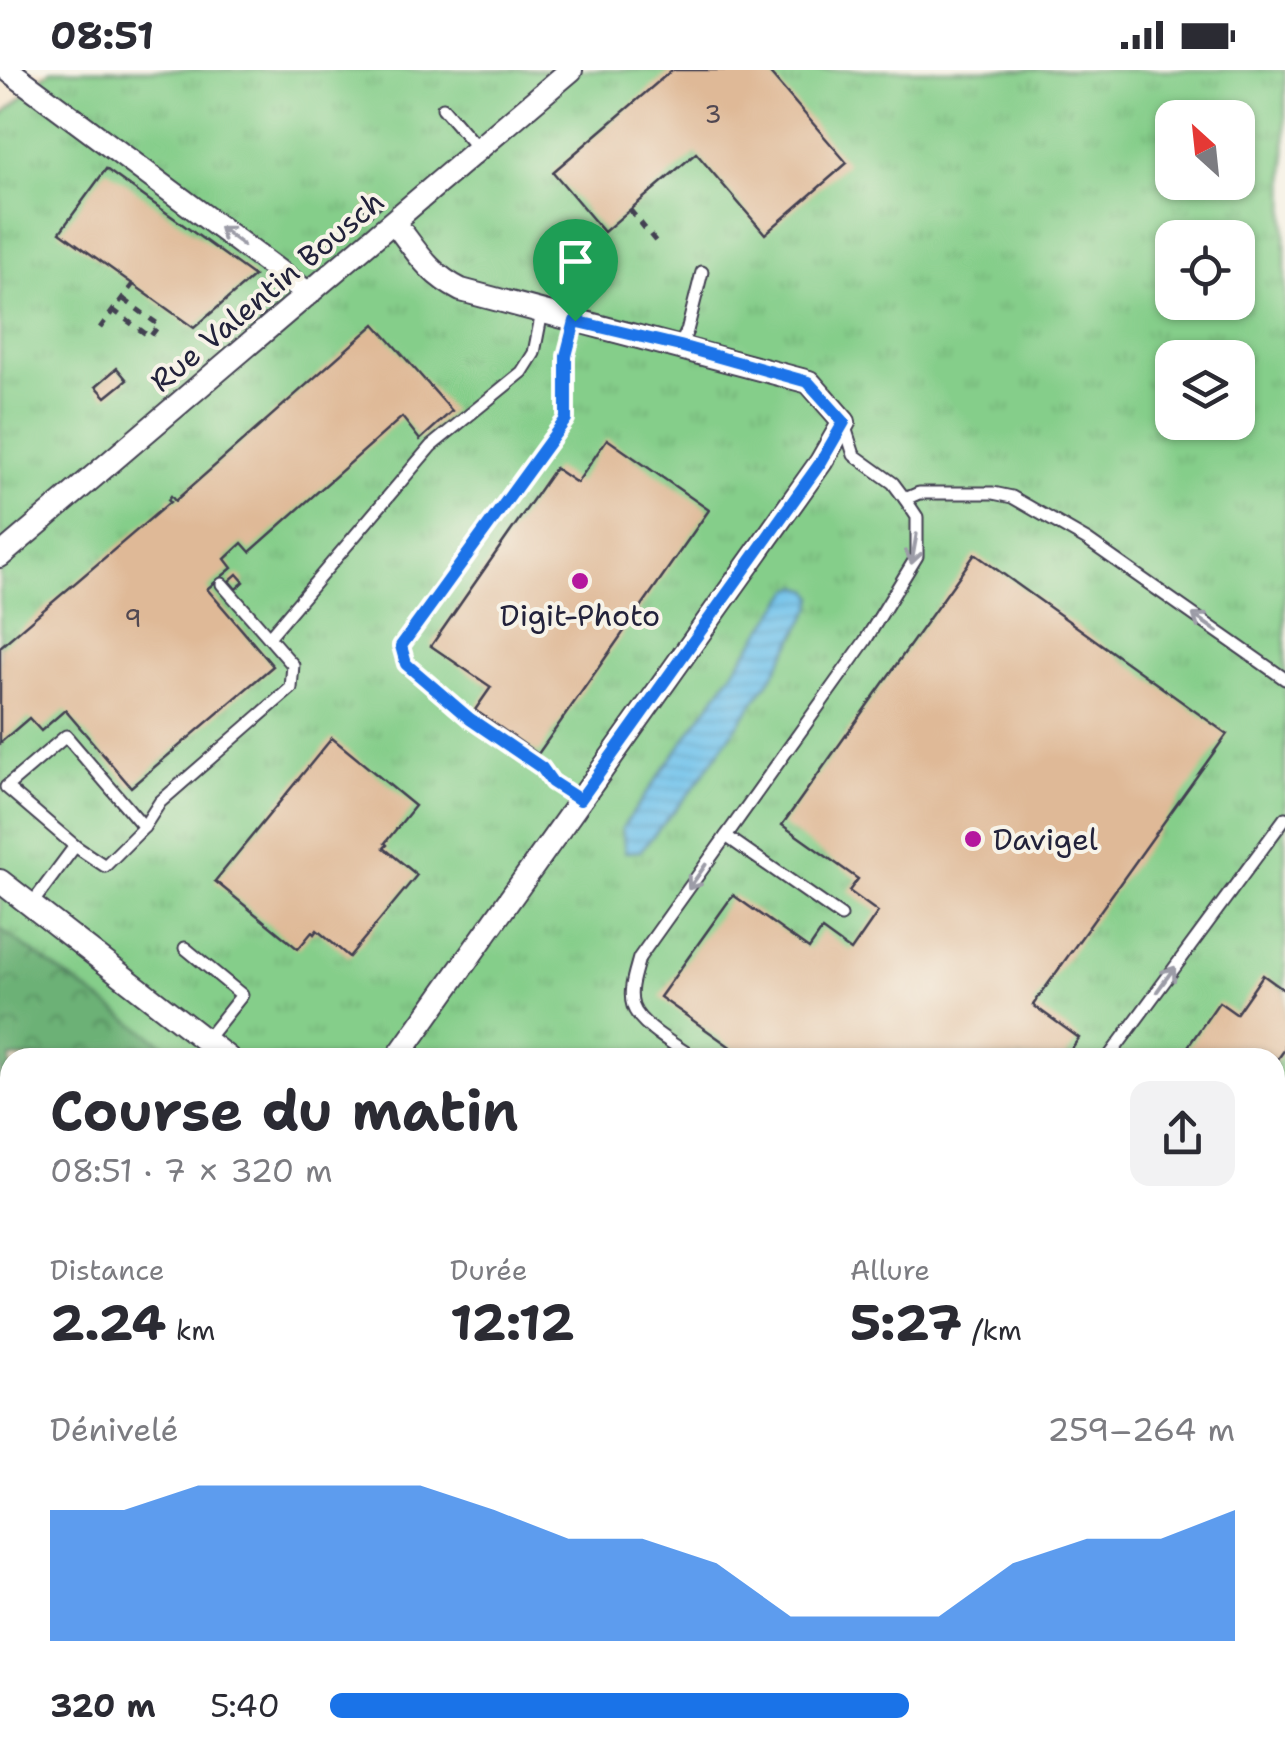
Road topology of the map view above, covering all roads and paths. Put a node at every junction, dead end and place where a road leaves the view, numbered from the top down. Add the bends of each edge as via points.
1 (8, 70) edge
2 (561, 73) edge
3 (442, 108) dead end
4 (479, 150) junction
5 (630, 210) dead end
6 (394, 222) junction
7 (656, 243) dead end
8 (702, 272) dead end
9 (132, 284) dead end
10 (309, 294) junction
11 (122, 298) junction
12 (113, 310) junction
13 (542, 312) junction
14 (575, 321) junction
15 (100, 328) dead end
16 (680, 346) junction
17 (844, 422) junction
18 (905, 498) junction
19 (5, 543) edge
20 (222, 584) dead end
21 (269, 638) junction
22 (1285, 679) edge
23 (580, 800) junction
24 (1285, 818) edge
25 (144, 827) junction
26 (726, 836) junction
27 (75, 846) junction
28 (0, 881) edge
29 (30, 904) junction
30 (841, 916) dead end
31 (185, 948) dead end
32 (206, 1040) junction
33 (216, 1048) edge
34 (405, 1048) edge
35 (680, 1048) edge
36 (1115, 1048) edge

10 -> 1 street
2 - 4 street, Rue Valentin Bousch
3 - 4 lane
4 - 6 street, Rue Valentin Bousch
5 - 7 path
6 - 10 street, Rue Valentin Bousch
6 - 13 street via 441,280
8 - 16 lane
9 - 11 path
10 - 19 street, Rue Valentin Bousch
11 - 12 path
11 - 12 path via 159,325 150,338
12 - 15 path
13 - 14 street
13 - 21 lane via 534,353 522,372 430,446
14 - 16 street
14 - 23 lane via 566,356 566,419 401,646 406,664
16 - 17 street via 808,382
17 - 18 lane via 854,455
17 - 23 street
22 -> 18 lane via 1087,540 1012,497
18 -> 26 lane via 917,517 917,556
20 - 21 lane
21 - 25 lane via 293,665 291,688 160,802
23 - 34 street
36 -> 24 lane
25 - 27 lane via 104,866
25 - 27 lane via 66,736 6,787
26 - 30 lane
26 -> 35 lane via 639,958 632,984 633,1006
27 - 29 lane
28 - 29 street
29 - 32 street
31 - 32 lane via 242,994
32 - 33 street

